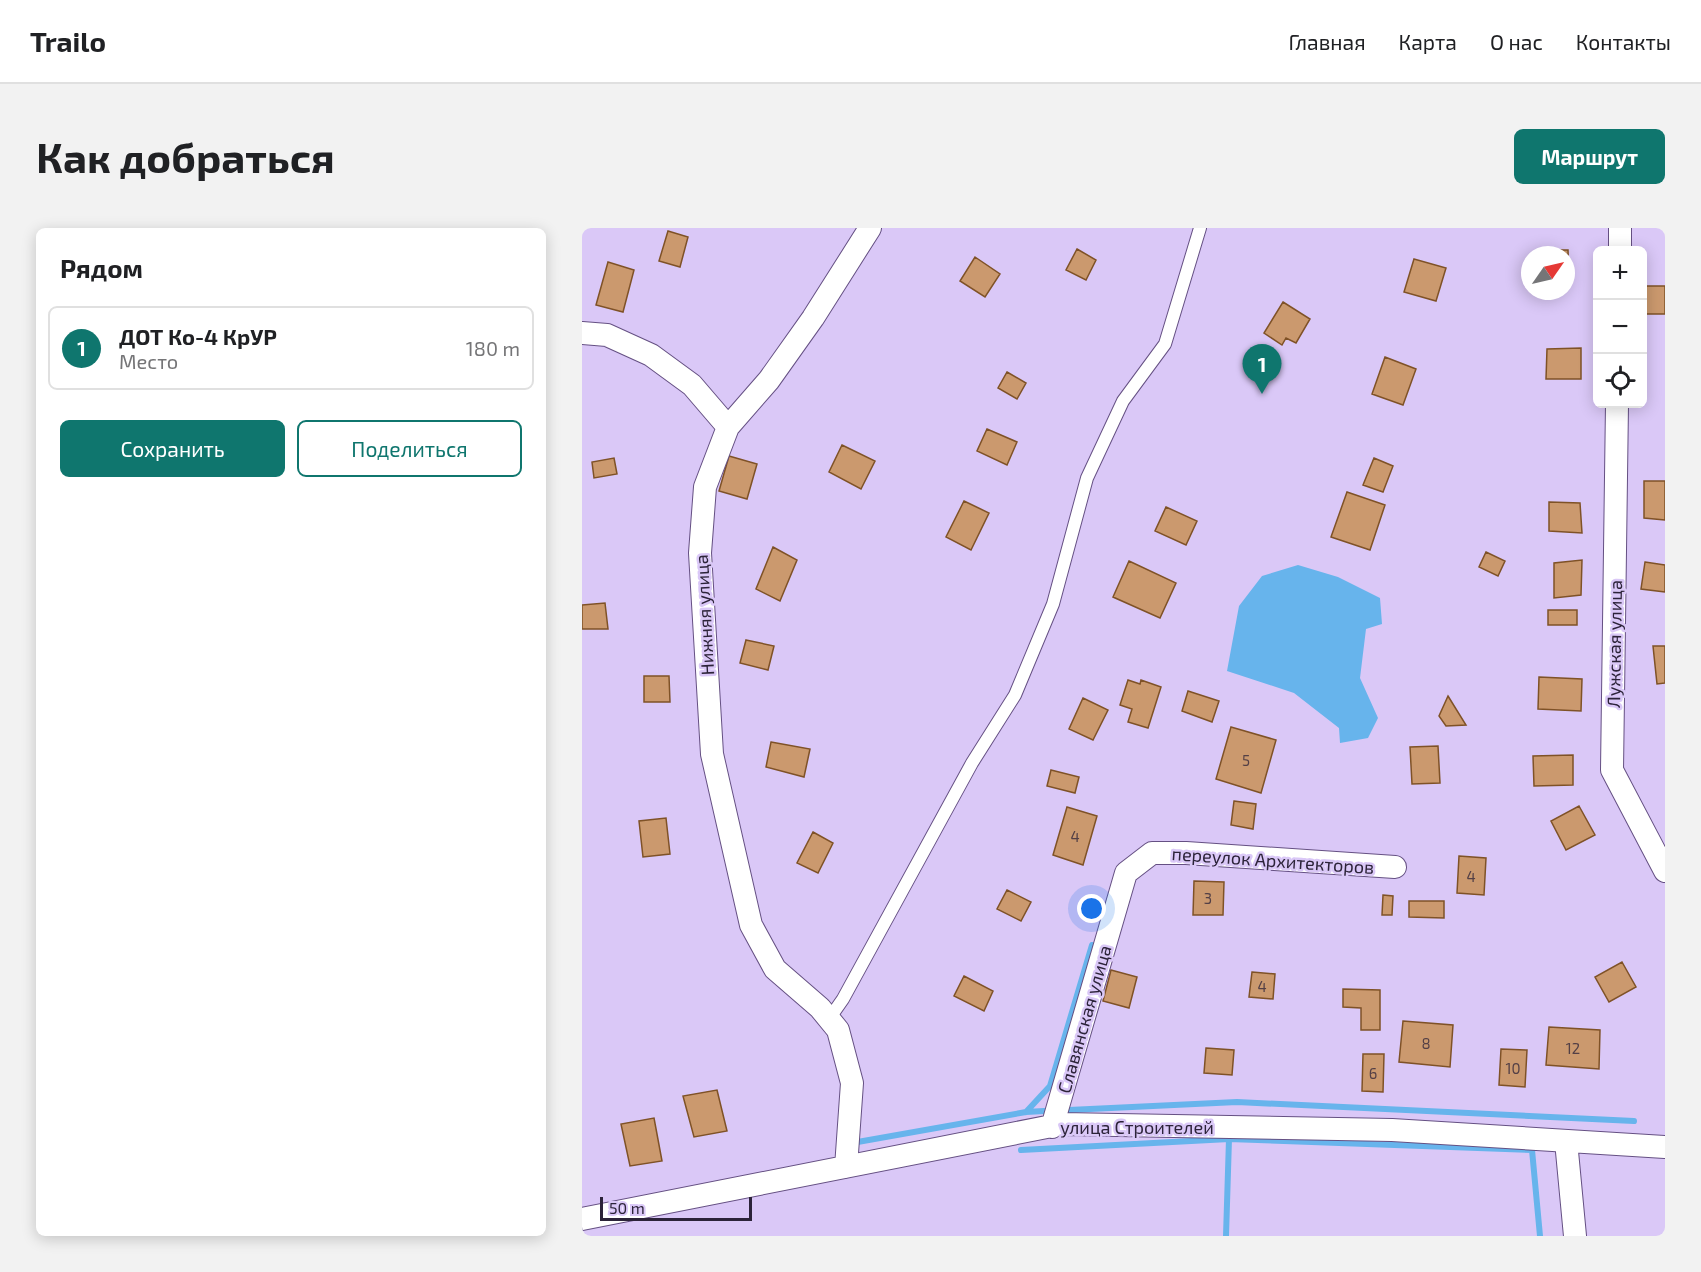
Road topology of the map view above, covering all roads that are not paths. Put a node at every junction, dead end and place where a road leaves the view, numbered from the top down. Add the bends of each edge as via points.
1 (870, 228) edge
2 (1200, 228) edge
3 (1620, 228) edge
4 (1620, 246) edge
5 (582, 333) edge
6 (1617, 408) edge
7 (729, 427) junction
8 (1152, 853) joint
9 (1395, 867) dead end
10 (1665, 871) edge
11 (829, 1019) junction
12 (1052, 1126) junction
13 (1566, 1141) junction
14 (1665, 1147) edge
15 (846, 1167) junction
16 (582, 1219) edge
17 (1575, 1236) edge

1 - 7 street, Нижняя улица via 770,380
2 - 11 lane via 1165,344 1123,401 1087,478 1053,604 1016,695 972,763
3 - 4 street
5 - 7 street via 607,335 651,355 692,386
6 - 10 street, Лужская улица via 1612,770
7 - 11 street, Нижняя улица via 705,486 700,553 711,754 752,925 775,969
8 - 9 street, переулок Архитекторов
8 - 12 street, Славянская улица via 1126,873
11 - 15 street, Нижняя улица via 838,1030 852,1083
12 - 13 street, улица Строителей via 1392,1130
12 - 15 street, улица Строителей
13 - 14 street, улица Строителей
13 - 17 street
15 - 16 street, улица Строителей

